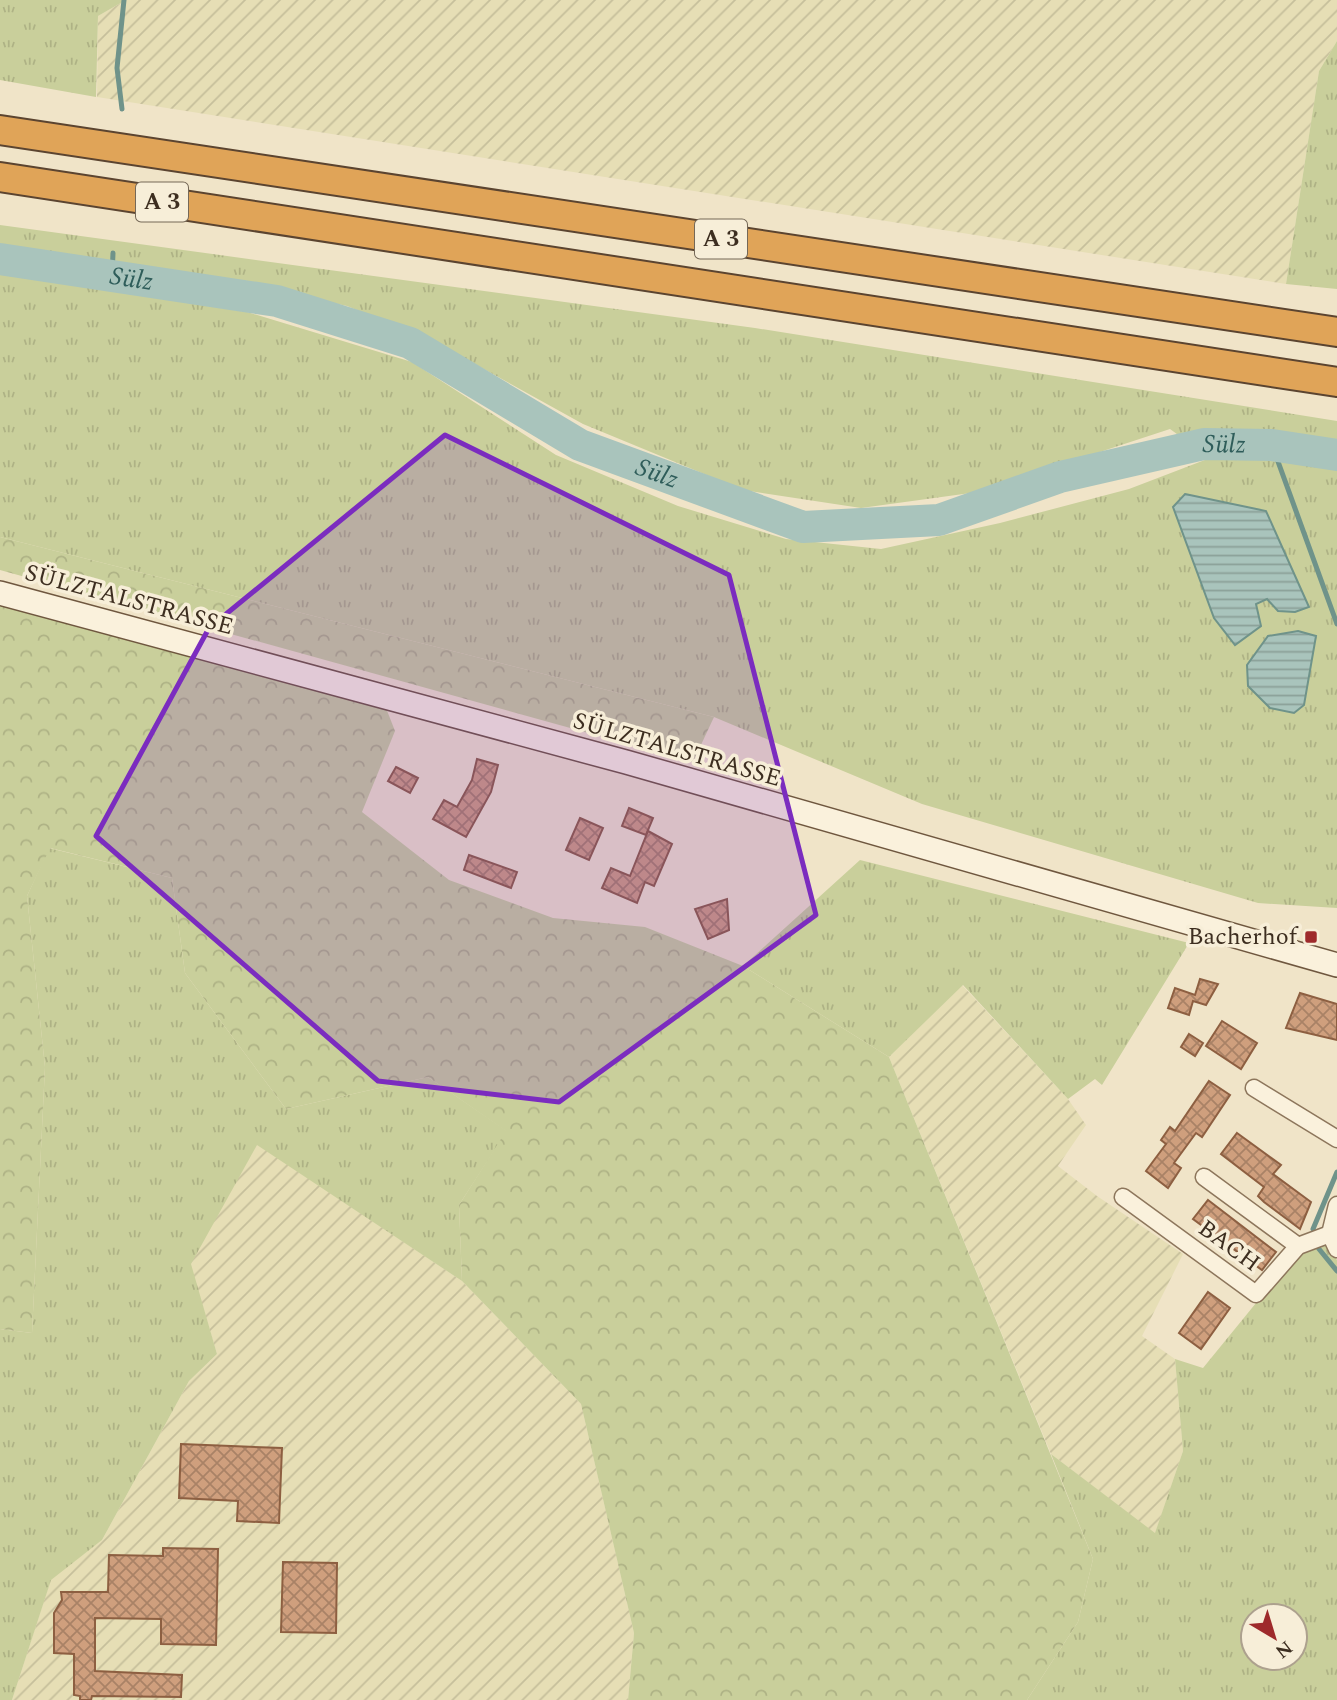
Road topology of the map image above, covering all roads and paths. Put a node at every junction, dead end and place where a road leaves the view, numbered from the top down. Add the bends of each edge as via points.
1 (0, 130) edge
2 (0, 177) edge
3 (1337, 332) edge
4 (1337, 382) edge
5 (0, 593) edge
6 (1337, 965) edge
7 (1254, 1088) dead end
8 (1337, 1139) edge
9 (1204, 1177) dead end
10 (1123, 1197) dead end
11 (1337, 1205) edge
12 (1333, 1241) edge
13 (1298, 1246) junction

1 - 3 highway, A 3
2 - 4 highway, A 3
5 - 6 main road, SÜLZTALSTRASSE via 600,754
7 - 8 street
9 - 13 street, BACH
10 - 13 street, BACH via 1256,1294
11 - 12 street, BACH
12 - 13 street, BACH

